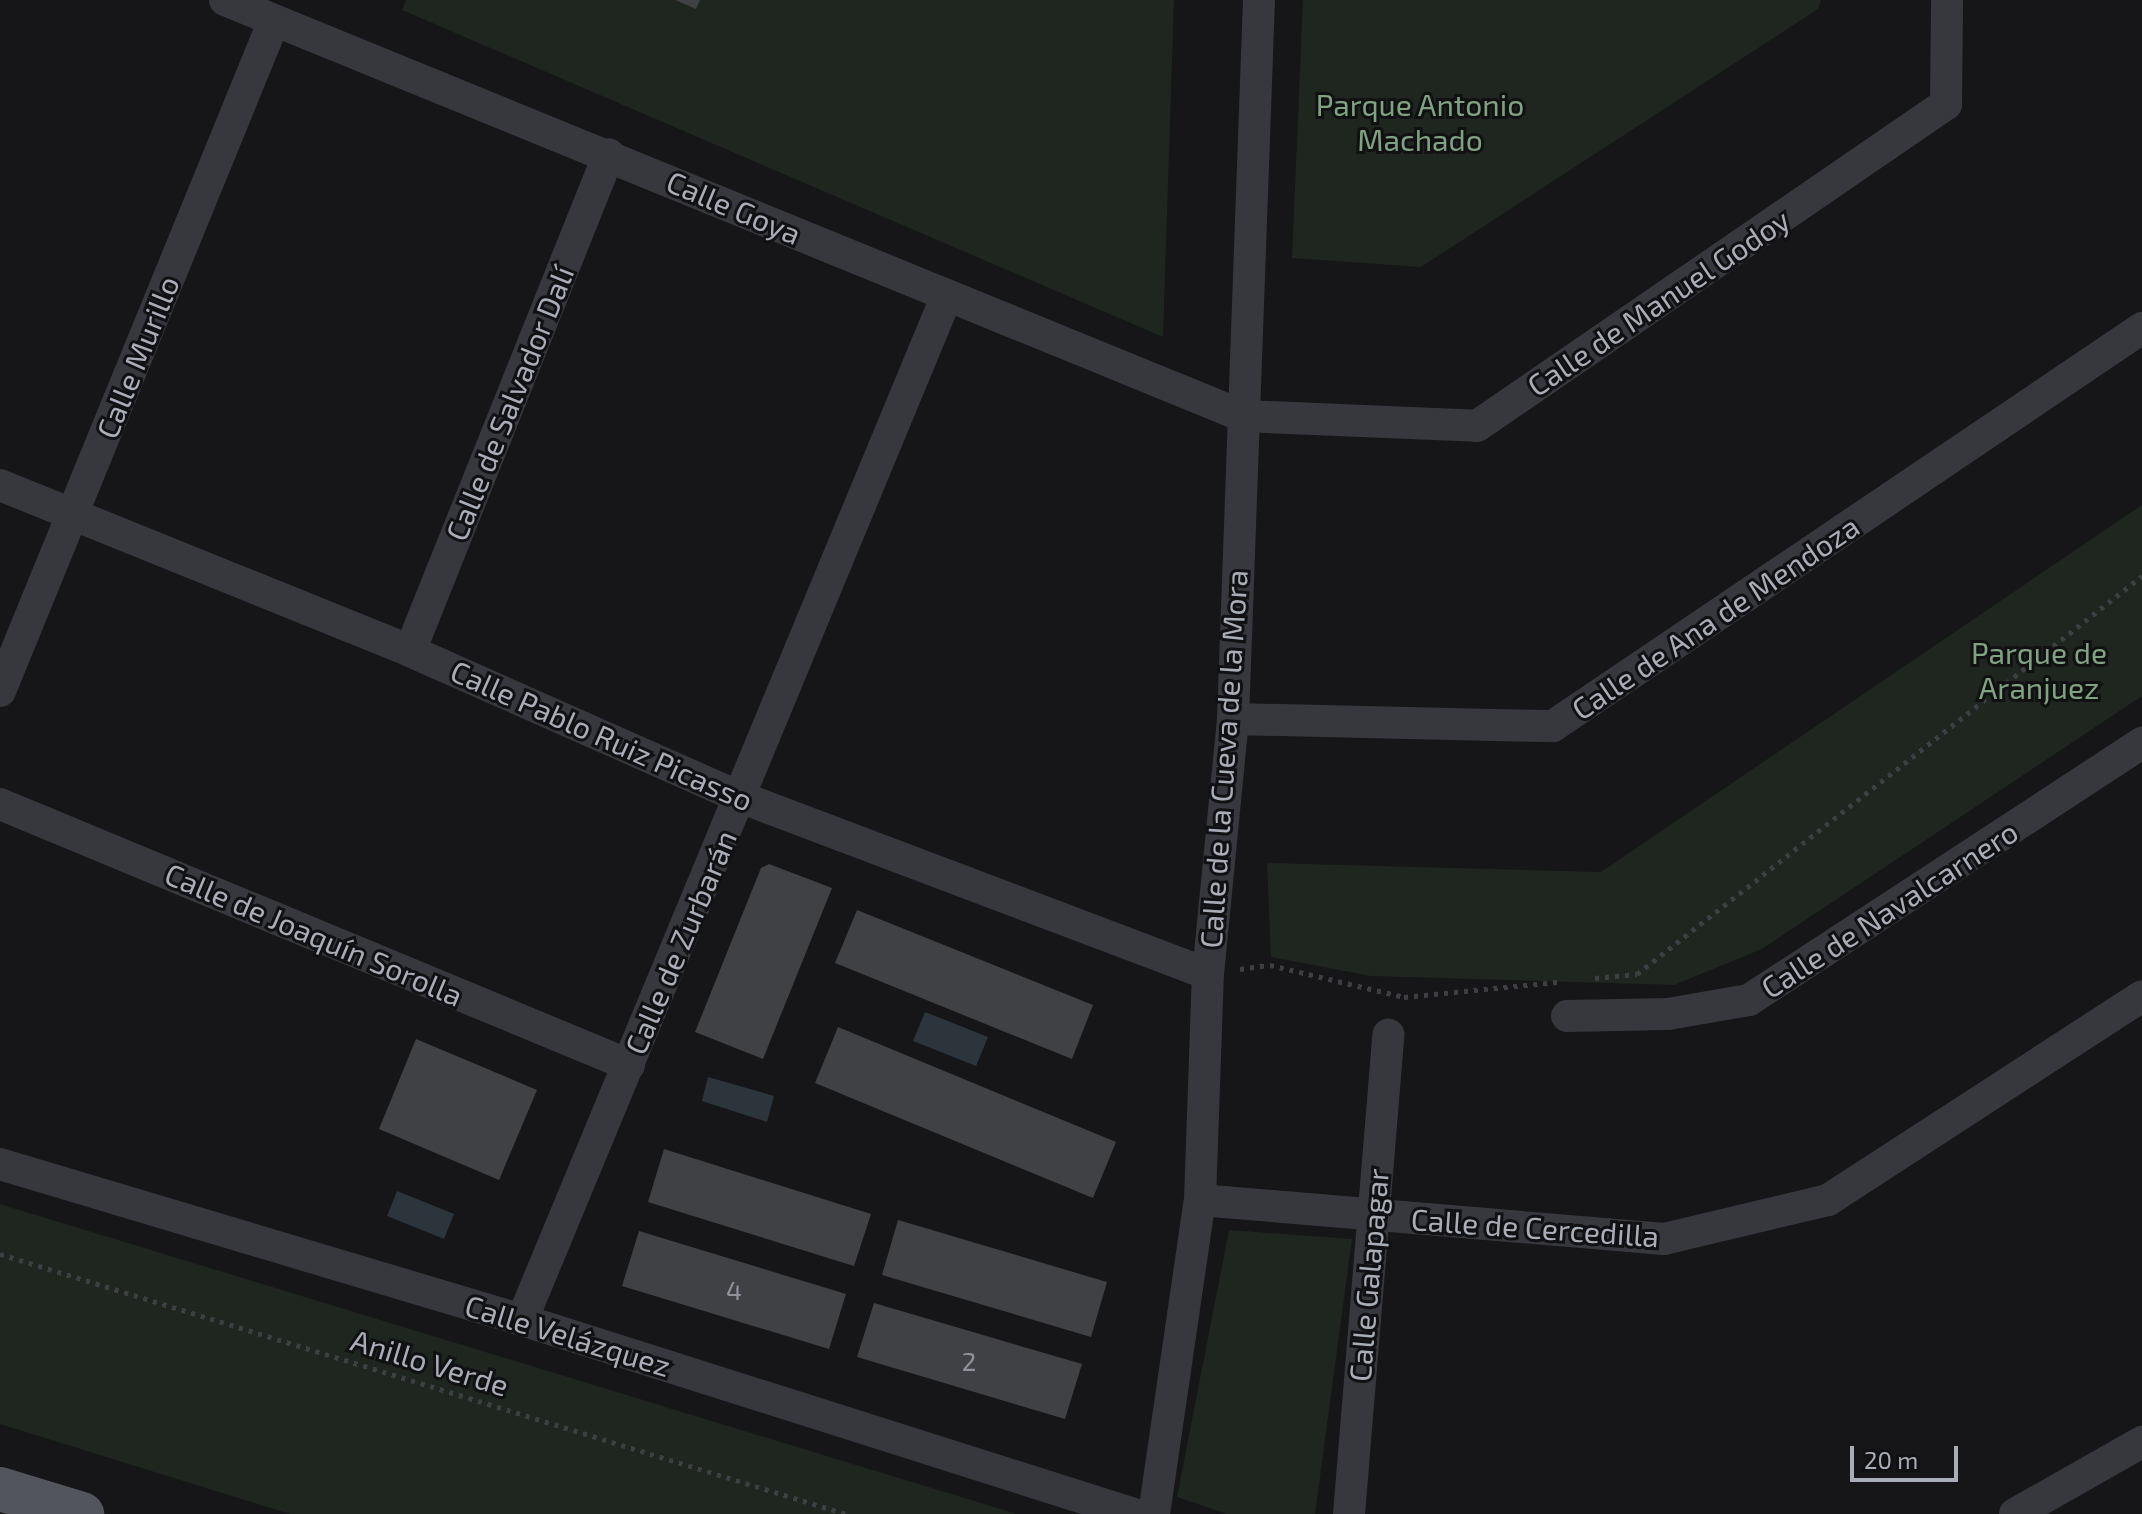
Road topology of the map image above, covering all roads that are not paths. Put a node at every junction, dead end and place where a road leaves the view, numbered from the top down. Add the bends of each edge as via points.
1 (225, 0) edge
2 (1259, 0) edge
3 (1947, 0) edge
4 (273, 23) junction
5 (609, 154) junction
6 (946, 298) junction
7 (2142, 328) edge
8 (1243, 416) junction
9 (0, 485) edge
10 (72, 515) junction
11 (410, 651) junction
12 (0, 691) edge
13 (1233, 719) junction
14 (2142, 743) edge
15 (740, 797) junction
16 (0, 804) edge
17 (1208, 974) junction
18 (2142, 996) edge
19 (1567, 1016) dead end
20 (1388, 1035) dead end
21 (629, 1065) junction
22 (0, 1164) edge
23 (1200, 1200) junction
24 (1373, 1215) junction
25 (522, 1320) junction
26 (2142, 1442) edge
27 (0, 1489) edge
28 (82, 1514) edge
29 (1134, 1514) edge
30 (1154, 1514) edge
31 (1349, 1514) edge
32 (2015, 1514) edge

1 - 4 street, Calle Goya
2 - 8 street, Calle de la Cueva de la Mora
3 - 8 street, Calle de Manuel Godoy via 1946,104 1477,426
4 - 5 street, Calle Goya
4 - 10 street, Calle Murillo
5 - 6 street, Calle Goya
5 - 11 street, Calle de Salvador Dalí
6 - 8 street, Calle Goya
6 - 15 street, Calle de Zurbarán
7 - 13 street, Calle de Ana de Mendoza via 1553,726
8 - 13 street, Calle de la Cueva de la Mora
9 - 10 street, Calle Pablo Ruiz Picasso
10 - 11 street, Calle Pablo Ruiz Picasso
10 - 12 street, Calle Murillo
11 - 15 street, Calle Pablo Ruiz Picasso
13 - 17 street, Calle de la Cueva de la Mora
14 - 19 street, Calle de Navalcarnero via 1749,1000 1668,1014
15 - 17 street, Calle Pablo Ruiz Picasso
15 - 21 street, Calle de Zurbarán
16 - 21 street, Calle de Joaquín Sorolla
17 - 23 street, Calle de la Cueva de la Mora
18 - 24 street, Calle de Cercedilla via 1828,1200 1664,1239
20 - 24 street, Calle Galapagar
21 - 25 street, Calle de Zurbarán
22 - 25 street, Calle Velázquez
23 - 24 street, Calle de Cercedilla
23 - 30 street, Calle de la Cueva de la Mora
24 - 31 street, Calle Galapagar
25 - 29 street, Calle Velázquez
26 - 32 street
27 - 28 main road

